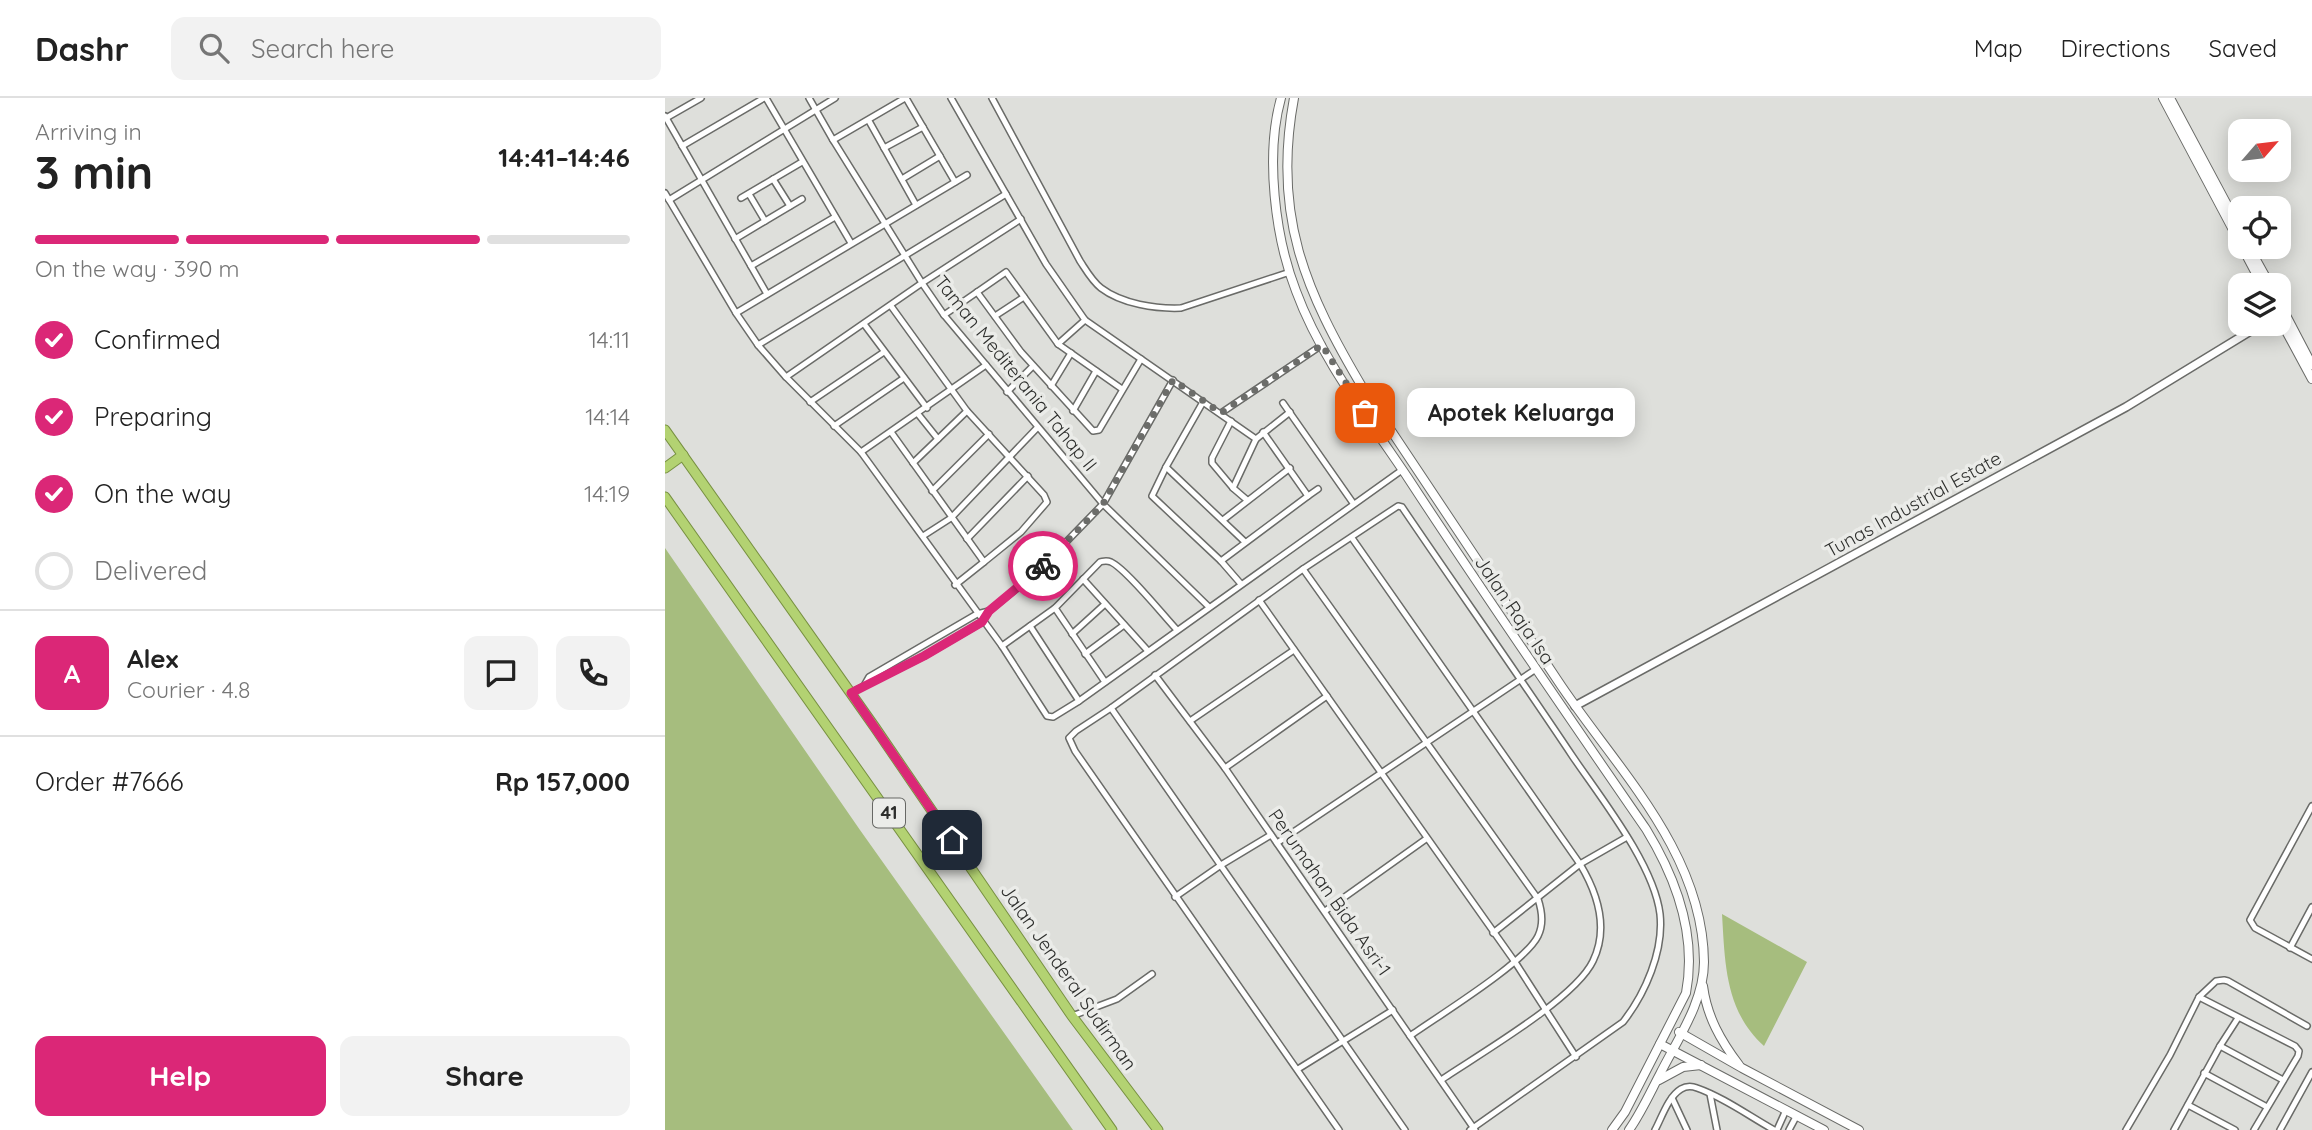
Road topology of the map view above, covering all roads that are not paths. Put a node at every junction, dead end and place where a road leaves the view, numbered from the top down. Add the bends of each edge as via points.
1 (701, 98) edge
2 (765, 98) edge
3 (809, 98) edge
4 (835, 98) edge
5 (906, 98) edge
6 (951, 98) edge
7 (992, 98) edge
8 (1281, 98) edge
9 (1294, 98) edge
10 (2164, 98) edge
11 (2170, 98) edge
12 (692, 100) edge
13 (815, 110) junction
14 (665, 117) edge
15 (869, 121) junction
16 (923, 127) junction
17 (783, 130) junction
18 (832, 141) junction
19 (682, 146) junction
20 (884, 148) junction
21 (940, 156) junction
22 (802, 162) junction
23 (967, 175) dead end
24 (773, 178) junction
25 (902, 179) junction
26 (701, 181) junction
27 (955, 182) junction
28 (1275, 185) junction
29 (1287, 185) junction
30 (665, 192) edge
31 (749, 194) junction
32 (1006, 194) junction
33 (741, 198) dead end
34 (669, 200) junction
35 (802, 200) dead end
36 (916, 205) junction
37 (790, 206) junction
38 (2228, 207) edge
39 (835, 217) junction
40 (1021, 219) junction
41 (2228, 220) edge
42 (765, 221) junction
43 (885, 222) junction
44 (735, 239) junction
45 (851, 243) junction
46 (905, 256) junction
47 (751, 266) junction
48 (1290, 272) junction
49 (922, 283) junction
50 (977, 292) junction
51 (767, 294) junction
52 (1024, 297) junction
53 (891, 306) junction
54 (736, 313) junction
55 (944, 315) junction
56 (995, 316) junction
57 (1085, 320) junction
58 (864, 324) junction
59 (2291, 325) edge
60 (2242, 336) edge
61 (2289, 336) edge
62 (1058, 344) junction
63 (758, 345) junction
64 (1322, 345) junction
65 (884, 352) junction
66 (1071, 353) junction
67 (1141, 359) junction
68 (986, 365) junction
69 (2312, 365) edge
70 (1033, 366) junction
71 (1096, 371) junction
72 (786, 377) junction
73 (904, 378) junction
74 (2312, 379) edge
75 (1173, 380) junction
76 (1051, 386) junction
77 (950, 390) junction
78 (1122, 390) junction
79 (1007, 392) junction
80 (810, 402) junction
81 (1203, 402) junction
82 (1283, 402) dead end
83 (927, 408) junction
84 (967, 411) junction
85 (1073, 411) junction
86 (1290, 412) junction
87 (1221, 413) junction
88 (918, 414) junction
89 (1231, 421) junction
90 (834, 426) junction
91 (1037, 428) junction
92 (665, 430) edge
93 (891, 432) junction
94 (1263, 432) junction
95 (989, 434) junction
96 (937, 439) junction
97 (1256, 439) junction
98 (861, 453) junction
99 (683, 455) junction
100 (1009, 457) junction
101 (913, 463) junction
102 (1165, 467) junction
103 (665, 468) edge
104 (1290, 468) junction
105 (1402, 470) junction
106 (1028, 477) junction
107 (1233, 488) junction
108 (1318, 489) dead end
109 (932, 491) junction
110 (1308, 496) junction
111 (665, 497) edge
112 (1247, 500) junction
113 (1353, 503) junction
114 (1103, 504) junction
115 (951, 518) junction
116 (1223, 520) junction
117 (923, 536) junction
118 (1352, 538) junction
119 (967, 540) junction
120 (1245, 542) junction
121 (1221, 561) junction
122 (984, 562) junction
123 (1303, 569) junction
124 (1083, 579) junction
125 (1241, 584) junction
126 (955, 585) junction
127 (1259, 600) junction
128 (1105, 604) junction
129 (1209, 607) junction
130 (1055, 608) junction
131 (989, 611) junction
132 (977, 614) junction
133 (982, 622) junction
134 (1124, 625) junction
135 (1030, 626) junction
136 (951, 630) junction
137 (1177, 630) junction
138 (1072, 634) junction
139 (956, 637) junction
140 (1002, 646) junction
141 (1294, 650) junction
142 (1148, 651) junction
143 (1085, 654) junction
144 (1536, 668) junction
145 (1155, 675) junction
146 (1520, 678) junction
147 (871, 680) junction
148 (1105, 682) junction
149 (851, 693) junction
150 (1327, 695) junction
151 (1079, 701) junction
152 (1575, 706) junction
153 (1111, 708) junction
154 (1472, 712) junction
155 (1565, 712) junction
156 (1190, 721) junction
157 (1426, 741) junction
158 (1225, 768) junction
159 (1381, 773) junction
160 (2312, 806) edge
161 (2303, 825) junction
162 (2312, 830) edge
163 (1271, 835) junction
164 (1627, 837) junction
165 (1426, 839) junction
166 (1277, 843) junction
167 (1580, 864) junction
168 (1221, 865) junction
169 (1175, 897) junction
170 (1538, 899) junction
171 (2312, 907) edge
172 (1325, 911) junction
173 (1493, 933) junction
174 (2290, 948) junction
175 (2312, 959) edge
176 (1515, 962) junction
177 (1152, 974) dead end
178 (1703, 979) junction
179 (2199, 997) junction
180 (1546, 1009) junction
181 (1393, 1010) junction
182 (1073, 1016) junction
183 (2238, 1018) junction
184 (1670, 1026) junction
185 (2307, 1026) dead end
186 (1681, 1033) junction
187 (1410, 1035) junction
188 (1345, 1041) junction
189 (1660, 1044) junction
190 (2220, 1046) junction
191 (1672, 1050) junction
192 (1576, 1057) junction
193 (1701, 1065) junction
194 (1298, 1069) junction
195 (1742, 1069) junction
196 (2204, 1073) junction
197 (2311, 1075) edge
198 (1441, 1080) junction
199 (2283, 1080) junction
200 (1655, 1082) junction
201 (1710, 1094) junction
202 (1672, 1098) junction
203 (2187, 1105) junction
204 (2267, 1107) junction
205 (1786, 1110) junction
206 (1797, 1115) junction
207 (1473, 1129) edge
208 (1112, 1130) edge
209 (1158, 1130) edge
210 (1339, 1130) edge
211 (1405, 1130) edge
212 (1612, 1130) edge
213 (1629, 1130) edge
214 (1655, 1130) edge
215 (1687, 1130) edge
216 (1717, 1130) edge
217 (1775, 1130) edge
218 (1789, 1130) edge
219 (1824, 1130) edge
220 (1859, 1130) edge
221 (2126, 1130) edge
222 (2174, 1130) edge
223 (2235, 1130) edge
224 (2254, 1130) edge
225 (2280, 1130) edge

1 - 12 street
2 - 17 street
2 - 19 street
3 - 13 street, Taman Mediterania Tahap II
4 - 13 street
5 - 15 street
5 - 16 street
6 - 32 street
7 - 48 street via 1080,261 1104,290 1128,301 1181,307
8 - 28 main road, Jalan Raja Isa
9 - 29 main road, Jalan Raja Isa
10 - 41 main road
11 - 38 main road
12 - 14 street
13 - 17 street
13 - 18 street, Taman Mediterania Tahap II
14 - 19 street
15 - 18 street
15 - 20 street
16 - 20 street
16 - 21 street
17 - 22 street
17 - 26 street
18 - 43 street, Taman Mediterania Tahap II
19 - 26 street
20 - 25 street
21 - 25 street
21 - 27 street
22 - 24 street
22 - 39 street
23 - 27 street
24 - 31 street
24 - 37 street
25 - 36 street
26 - 34 street
26 - 44 street
27 - 36 street
28 - 29 main road
28 - 48 main road, Jalan Raja Isa via 1279,231
29 - 152 main road, Jalan Raja Isa via 1292,229 1303,265 1337,345
30 - 34 street
31 - 33 street
31 - 42 street
32 - 40 street
32 - 46 street
34 - 54 street
35 - 37 street
36 - 43 street
37 - 42 street
39 - 45 street
39 - 47 street
40 - 49 street
40 - 57 street
42 - 44 street
43 - 45 street
43 - 46 street, Taman Mediterania Tahap II
44 - 47 street
45 - 51 street
46 - 49 street, Taman Mediterania Tahap II
46 - 63 street
47 - 51 street
48 - 64 main road, Jalan Raja Isa
49 - 53 street
49 - 55 street, Taman Mediterania Tahap II
50 - 52 street via 1006,272
50 - 55 street
50 - 56 street
51 - 54 street
52 - 56 street
52 - 62 street
53 - 58 street
53 - 77 street
54 - 63 street
55 - 68 street, Taman Mediterania Tahap II
56 - 70 street
57 - 62 street
57 - 67 street
58 - 65 street
58 - 72 street
59 - 69 main road
60 - 152 street, Tunas Industrial Estate via 2126,407
61 - 74 main road
62 - 66 street
63 - 72 street
64 - 87 street
64 - 105 main road, Jalan Raja Isa
65 - 73 street
65 - 80 street
66 - 71 street
66 - 76 street
67 - 75 street
67 - 78 street
68 - 77 street
68 - 79 street, Taman Mediterania Tahap II
70 - 76 street
70 - 79 street
71 - 78 street
71 - 85 street
72 - 80 street
73 - 83 street
73 - 90 street
75 - 81 street
75 - 114 street
76 - 85 street
77 - 83 street
77 - 84 street
78 - 85 street via 1099,430 1090,430
79 - 91 street, Taman Mediterania Tahap II
80 - 90 street
81 - 87 street
81 - 102 street
82 - 86 street
83 - 88 street
84 - 95 street
84 - 96 street
86 - 94 street
86 - 113 street
87 - 89 street
88 - 93 street
88 - 96 street
89 - 97 street
89 - 107 street via 1211,461
90 - 98 street
91 - 100 street
91 - 114 street, Taman Mediterania Tahap II
92 - 99 highway, Jalan Jenderal Sudirman / 41
93 - 98 street
93 - 101 street
94 - 97 street
94 - 104 street
95 - 100 street
95 - 109 street
96 - 101 street
97 - 107 street
98 - 117 street
99 - 103 highway
99 - 149 highway, Jalan Jenderal Sudirman / 41
100 - 106 street
100 - 115 street
101 - 109 street
102 - 116 street
102 - 121 street via 1153,497
104 - 110 street
104 - 112 street
105 - 113 street
105 - 144 main road, Jalan Raja Isa
106 - 119 street
106 - 122 street via 1046,497 1045,505
107 - 112 street
108 - 110 street
109 - 115 street
110 - 120 street
111 - 208 highway, 41
112 - 116 street
113 - 125 street
114 - 129 street, Taman Mediterania Tahap II
114 - 131 street via 1037,572
115 - 117 street
115 - 119 street
116 - 120 street
117 - 126 street
118 - 123 street
118 - 146 street via 1394,508 1402,508
118 - 154 street
119 - 122 street
120 - 121 street
121 - 125 street
122 - 126 street
123 - 127 street
123 - 157 street
124 - 128 street
124 - 130 street
124 - 137 street via 1100,562 1109,561
125 - 129 street
126 - 132 street
127 - 141 street
127 - 145 street
128 - 134 street
128 - 138 street
129 - 137 street
130 - 135 street
130 - 138 street
131 - 132 street
131 - 133 street
132 - 133 street
132 - 136 street
133 - 139 street
133 - 140 street
134 - 142 street
134 - 143 street
135 - 140 street
135 - 151 street
136 - 139 street
136 - 147 street
137 - 142 street
138 - 143 street
139 - 147 street
140 - 151 street via 1047,716
141 - 150 street
141 - 156 street
142 - 148 street
143 - 148 street
144 - 146 street
144 - 155 main road, Jalan Raja Isa
145 - 153 street
145 - 156 street, Perumahan Bida Asri-1
146 - 154 street
146 - 164 street
147 - 149 street
148 - 151 street
149 - 182 highway, Jalan Jenderal Sudirman / 41
150 - 158 street
150 - 159 street
152 - 155 main road
152 - 178 main road, Jalan Raja Isa via 1674,849 1700,922
153 - 168 street
153 - 169 street via 1070,735 1071,743
154 - 157 street
154 - 167 street
155 - 184 main road, Jalan Raja Isa via 1646,829 1675,884 1689,951 1689,974 1686,993
156 - 158 street, Perumahan Bida Asri-1
157 - 159 street
157 - 170 street
158 - 163 street, Perumahan Bida Asri-1
159 - 165 street
159 - 166 street
160 - 161 street
161 - 162 street
161 - 174 street via 2250,920 2255,928
163 - 166 street, Perumahan Bida Asri-1
163 - 168 street
164 - 167 street
164 - 192 street via 1658,902 1653,965 1637,1004 1623,1022
165 - 172 street
165 - 173 street
166 - 172 street, Perumahan Bida Asri-1
167 - 170 street
167 - 180 street via 1600,912 1598,948 1585,974
168 - 169 street
168 - 188 street
169 - 194 street
170 - 173 street
170 - 176 street via 1542,916 1539,934
171 - 174 street
172 - 181 street, Perumahan Bida Asri-1
173 - 176 street
174 - 175 street
176 - 180 street
176 - 187 street
177 - 182 street via 1117,999
178 - 186 main road, Jalan Raja Isa
178 - 195 main road via 1716,1030
179 - 183 street
179 - 185 street via 2224,979
179 - 221 street
180 - 192 street
180 - 198 street
181 - 187 street, Perumahan Bida Asri-1
181 - 188 street
182 - 209 highway, Jalan Jenderal Sudirman / 41
183 - 190 street
183 - 199 street via 2297,1049 2298,1056
184 - 186 main road
184 - 189 main road, Jalan Raja Isa
186 - 191 main road, Jalan Raja Isa
186 - 195 main road
187 - 198 street, Perumahan Bida Asri-1
188 - 194 street
188 - 211 street
189 - 191 main road
189 - 212 main road, Jalan Raja Isa
190 - 196 street
190 - 199 street
191 - 193 main road
191 - 200 main road, Jalan Raja Isa
192 - 207 street
193 - 200 main road via 1683,1067
193 - 205 main road
194 - 210 street
195 - 220 main road
196 - 203 street
196 - 204 street
197 - 225 street
198 - 207 street, Perumahan Bida Asri-1
199 - 204 street
200 - 213 main road, Jalan Raja Isa
201 - 202 street via 1689,1086
201 - 216 street
201 - 217 street
202 - 214 street
202 - 215 street
203 - 222 street
203 - 223 street
204 - 224 street
205 - 206 main road
205 - 217 street
206 - 218 street
206 - 219 main road

